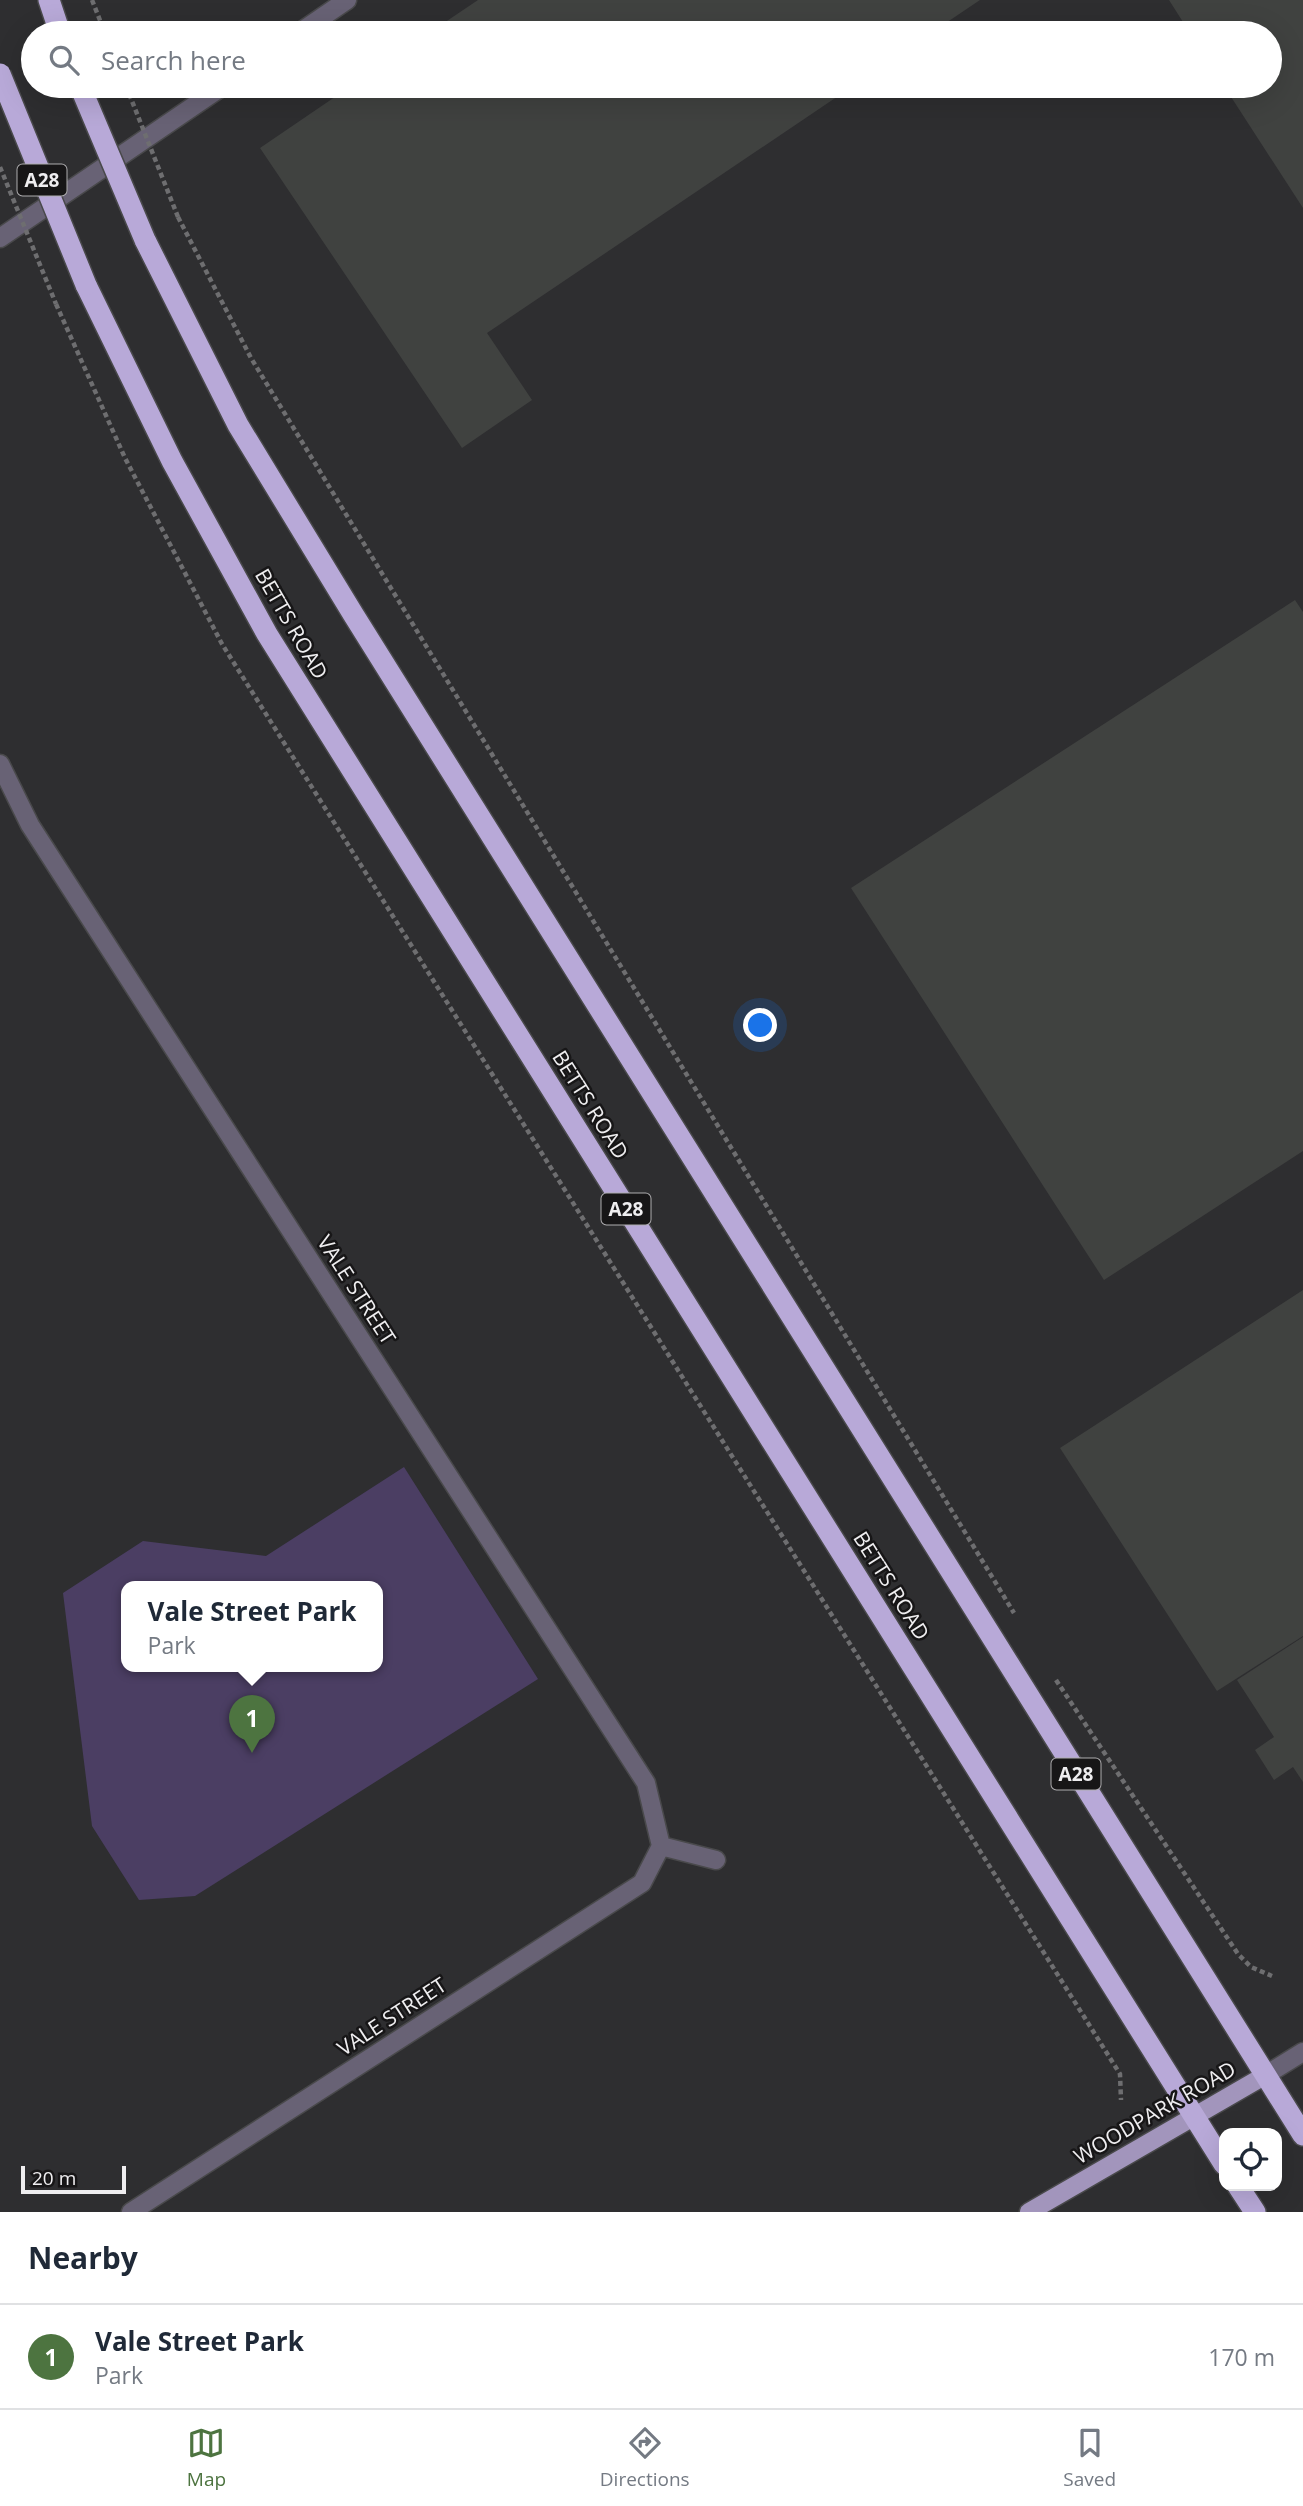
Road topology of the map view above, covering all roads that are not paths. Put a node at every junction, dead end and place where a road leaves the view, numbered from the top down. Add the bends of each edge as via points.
1 (346, 0) edge
2 (316, 21) edge
3 (0, 74) edge
4 (85, 98) edge
5 (205, 98) edge
6 (0, 238) edge
7 (0, 764) edge
8 (661, 1846) junction
9 (716, 1860) dead end
10 (1303, 2052) edge
11 (1264, 2076) junction
12 (1194, 2116) junction
13 (1303, 2135) edge
14 (1219, 2156) edge
15 (1241, 2191) edge
16 (131, 2212) edge
17 (1029, 2212) edge
18 (1255, 2212) edge

1 - 2 street
3 - 12 highway, BETTS ROAD / A28, bridge via 86,285 172,461 267,634
4 - 11 highway, A28, bridge via 145,240 252,448
5 - 6 street
7 - 8 street, VALE STREET via 30,825 646,1783
8 - 9 street
8 - 16 street, VALE STREET via 642,1883
10 - 11 street, WOODPARK ROAD
11 - 12 main road, WOODPARK ROAD
11 - 13 highway, A28
12 - 14 highway, BETTS ROAD / A28
12 - 17 main road, WOODPARK ROAD
15 - 18 highway

